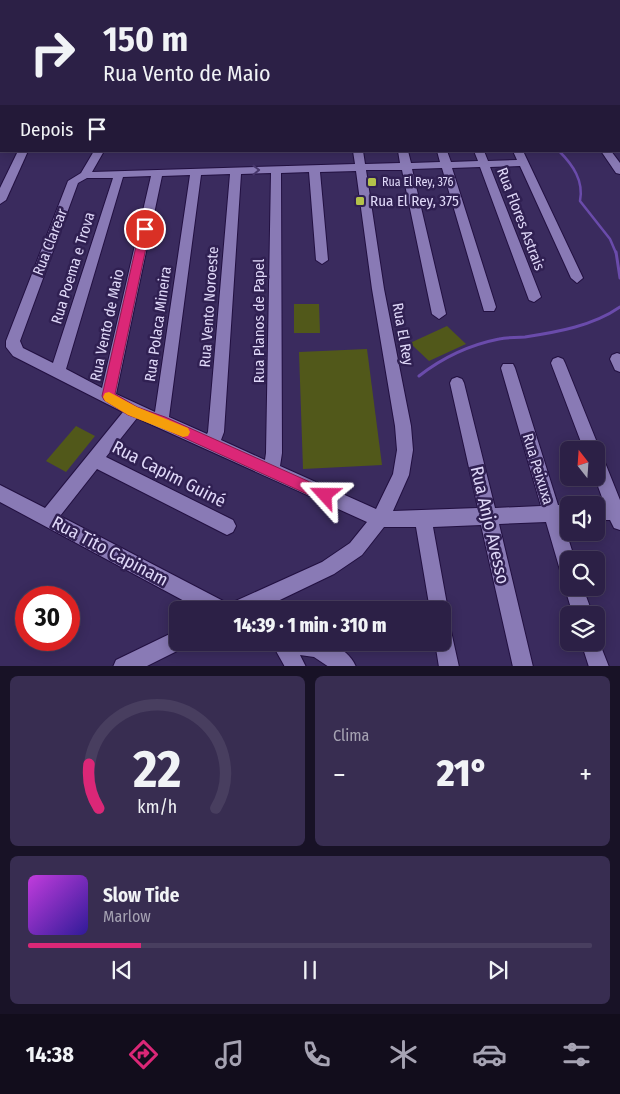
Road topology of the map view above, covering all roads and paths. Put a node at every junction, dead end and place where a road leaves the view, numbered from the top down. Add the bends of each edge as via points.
1 (23, 152) edge
2 (98, 152) edge
3 (358, 152) edge
4 (403, 152) edge
5 (442, 152) edge
6 (479, 152) edge
7 (518, 152) edge
8 (607, 152) edge
9 (523, 163) junction
10 (484, 164) junction
11 (446, 165) junction
12 (407, 167) junction
13 (361, 168) junction
14 (276, 170) junction
15 (314, 170) junction
16 (620, 170) edge
17 (236, 171) junction
18 (196, 172) junction
19 (157, 173) junction
20 (119, 174) junction
21 (85, 175) junction
22 (0, 200) edge
23 (322, 260) dead end
24 (577, 278) dead end
25 (534, 297) dead end
26 (489, 307) dead end
27 (439, 314) dead end
28 (558, 363) dead end
29 (508, 368) dead end
30 (58, 371) junction
31 (457, 382) dead end
32 (108, 396) junction
33 (132, 411) junction
34 (161, 421) junction
35 (588, 441) edge
36 (212, 445) junction
37 (94, 459) junction
38 (271, 472) junction
39 (605, 481) edge
40 (0, 493) edge
41 (605, 513) edge
42 (551, 514) junction
43 (560, 514) edge
44 (619, 514) edge
45 (487, 516) junction
46 (48, 518) junction
47 (380, 519) junction
48 (423, 519) junction
49 (227, 526) dead end
50 (563, 551) edge
51 (203, 601) edge
52 (257, 601) edge
53 (437, 601) edge
54 (169, 644) edge
55 (286, 651) edge
56 (323, 651) edge
57 (446, 651) edge
58 (594, 651) edge
59 (123, 666) edge
60 (296, 666) edge
61 (346, 666) edge
62 (449, 666) edge
63 (523, 666) edge
64 (598, 666) edge

1 - 22 street
2 - 21 street, Rua Clarear
3 - 13 street, Rua El Rey
4 - 12 street
5 - 11 street
6 - 10 street, Rua Flores Astrais
7 - 9 street
8 - 16 street
9 - 10 street
9 - 24 street
10 - 11 street
10 - 25 street, Rua Flores Astrais
11 - 12 street
11 - 26 street
12 - 13 street
12 - 27 street
13 - 15 street
13 - 47 street, Rua El Rey via 405,450 401,475
14 - 15 street
17 -> 14 street
14 - 38 street, Rua Planos de Papel via 274,453
15 - 23 street
17 - 18 street
17 - 36 street, Rua Vento Noroeste via 216,432
18 - 19 street
18 - 34 street, Rua Polaca Mineira
19 - 20 street
19 - 32 street, Rua Vento de Maio
20 - 21 street
20 - 30 street, Rua Poema e Trova
21 - 30 street, Rua Clarear via 73,181 13,342 18,352
28 - 35 street
29 - 42 street, Rua Peixuxa
30 - 32 street, Rua Clarear
31 - 45 street, Rua Anjo Avesso
32 - 33 street, Rua Clarear
33 - 34 street, Rua Clarear
33 - 37 street
34 - 36 street, Rua Clarear
36 - 38 street, Rua Clarear
37 - 46 street
37 - 49 street, Rua Capim Guiné
38 - 47 street, Rua Clarear
39 - 44 street
40 - 46 street, Rua Tito Capinam
41 - 44 street
42 - 43 street
42 - 45 street
42 - 50 street, Rua Peixuxa
45 - 48 street
45 - 63 street, Rua Anjo Avesso
46 - 51 street, Rua Tito Capinam
47 - 48 street
47 - 52 street, Rua El Rey via 356,549 328,568
48 - 53 street
54 - 59 street
55 - 60 street
56 - 61 street
57 - 62 street
58 - 64 street

